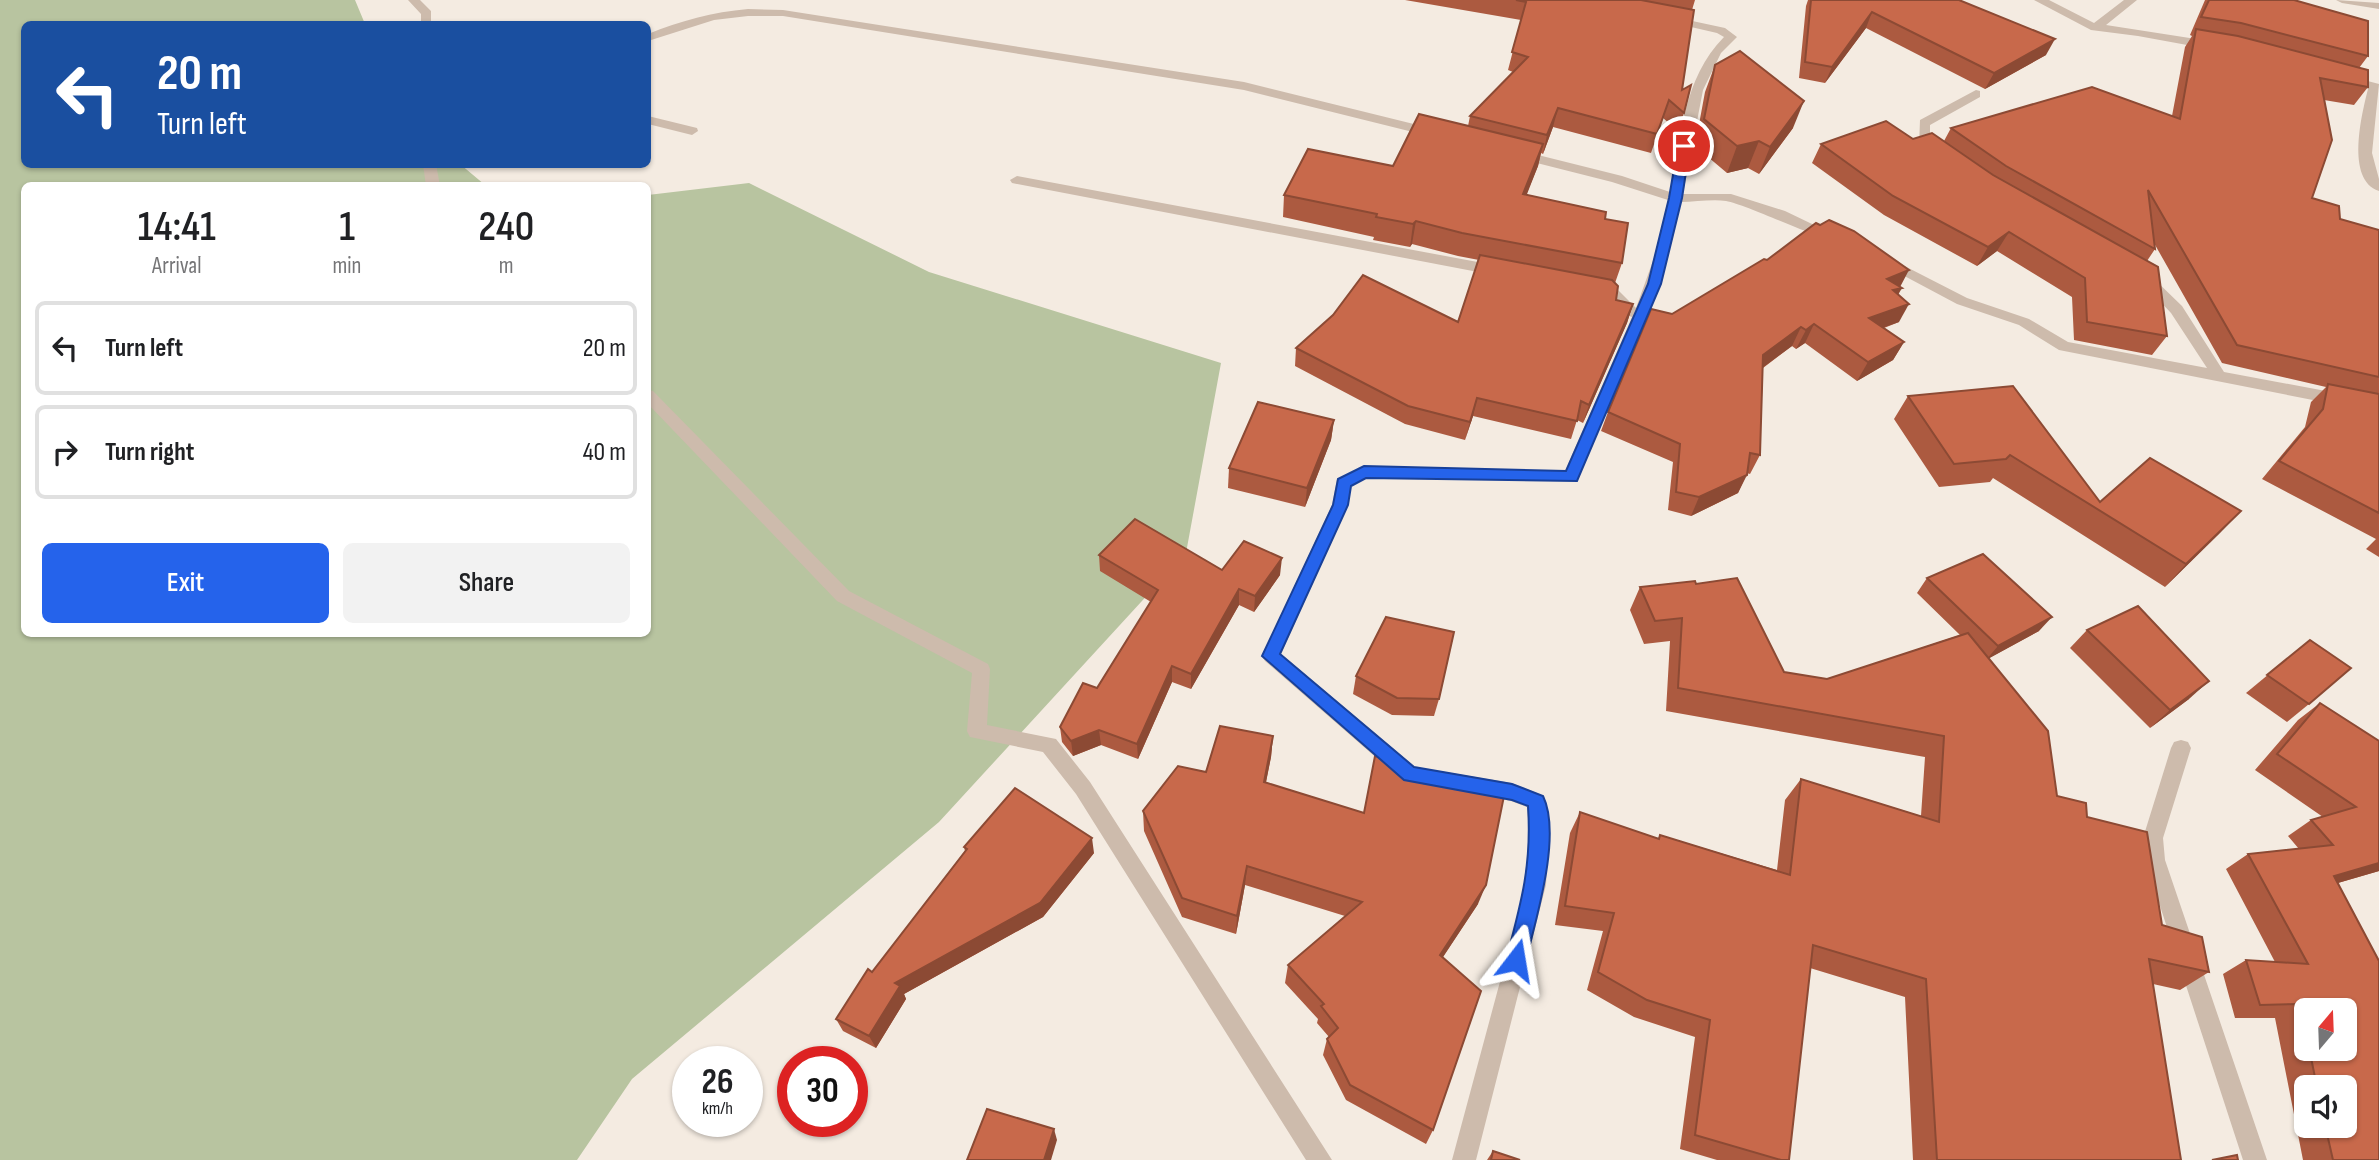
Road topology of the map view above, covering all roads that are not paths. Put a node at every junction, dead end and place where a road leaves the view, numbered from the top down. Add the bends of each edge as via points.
1 (414, 0) edge
2 (787, 0) edge
3 (2040, 0) edge
4 (2131, 0) edge
5 (2342, 0) edge
6 (2379, 6) edge
7 (738, 11) junction
8 (1661, 18) edge
9 (426, 21) edge
10 (2095, 28) junction
11 (651, 37) edge
12 (2228, 48) edge
13 (2335, 77) edge
14 (1976, 94) dead end
15 (651, 121) edge
16 (692, 131) dead end
17 (1444, 136) edge
18 (1511, 152) edge
19 (1946, 160) edge
20 (1017, 180) dead end
21 (2379, 187) edge
22 (1675, 198) junction
23 (1844, 242) edge
24 (1869, 253) edge
25 (2130, 270) edge
26 (1517, 274) edge
27 (1585, 287) edge
28 (1641, 313) junction
29 (2220, 378) junction
30 (651, 398) edge
31 (2379, 407) edge
32 (2181, 748) dead end
33 (1320, 1160) edge
34 (1464, 1160) edge
35 (2255, 1160) edge

1 - 9 street via 427,13
2 - 7 street
3 - 10 street
4 - 10 street
5 - 6 street
7 - 11 street
7 - 17 street via 783,13 1155,69 1244,86
8 - 22 street via 1721,30 1731,37 1716,48 1695,98
10 - 12 street
13 - 21 street via 2375,87 2365,127 2368,174
14 - 19 street via 1924,123 1924,144
15 - 16 street
18 - 22 street
20 - 26 street
22 - 23 street via 1726,197
22 - 28 street via 1654,284
24 - 29 street via 1962,301 2024,322 2064,346
25 - 29 street via 2154,283 2190,328
27 - 28 street via 1612,292 1631,312
28 - 34 street via 1572,477 1364,472 1343,483 1340,505 1271,656 1410,775 1512,792 1537,802 1536,884
29 - 31 street
30 - 33 street via 843,596 981,670 977,731 1049,745 1083,788
32 - 35 street via 2153,838 2155,860

